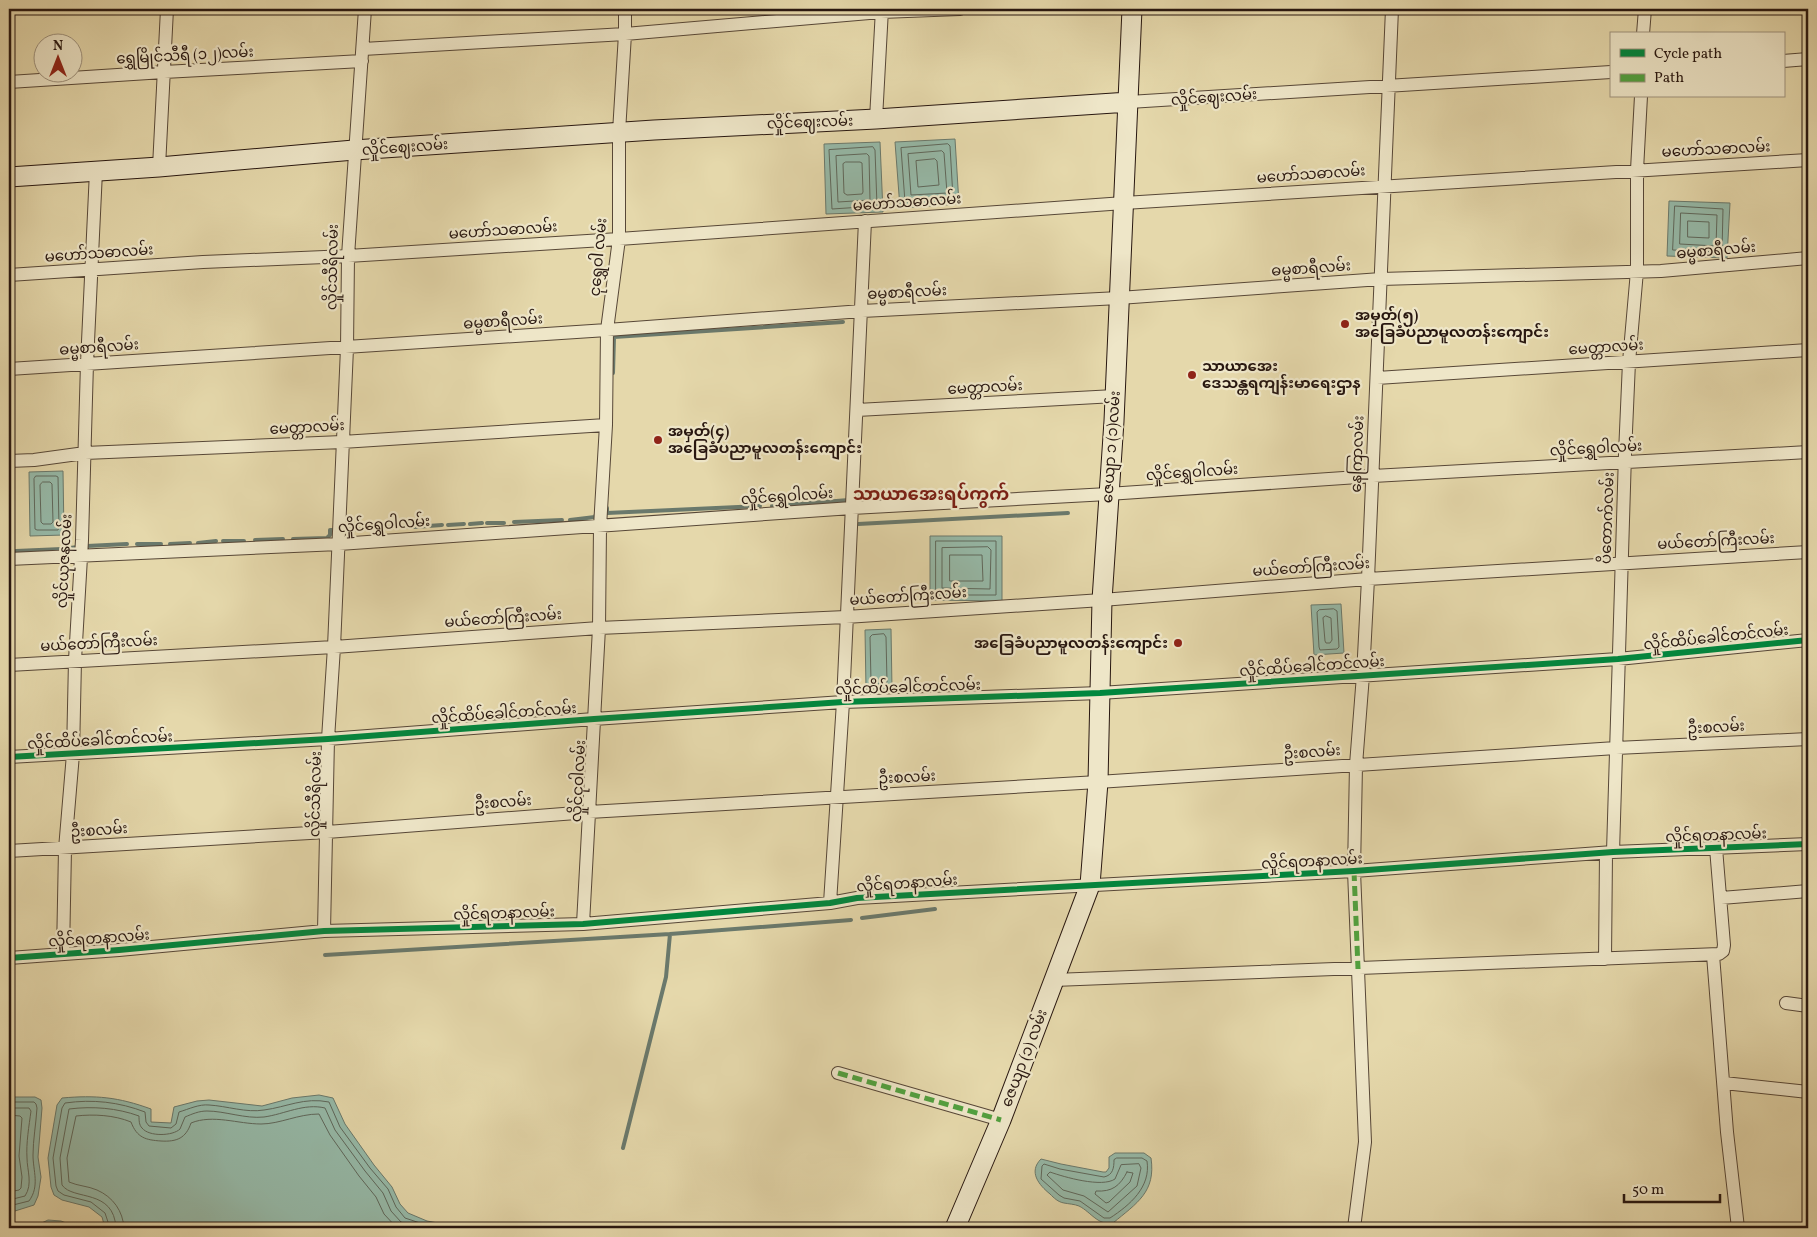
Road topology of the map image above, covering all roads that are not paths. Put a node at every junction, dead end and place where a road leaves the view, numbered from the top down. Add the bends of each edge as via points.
1 (167, 9) edge
2 (365, 9) edge
3 (625, 9) edge
4 (960, 9) edge
5 (1132, 9) edge
6 (1392, 9) edge
7 (1645, 9) edge
8 (882, 10) edge
9 (1644, 32) edge
10 (625, 34) junction
11 (363, 55) junction
12 (1808, 59) edge
13 (1784, 61) edge
14 (164, 72) junction
15 (1610, 72) edge
16 (9, 82) edge
17 (1389, 86) junction
18 (1641, 98) edge
19 (1129, 102) junction
20 (876, 120) junction
21 (619, 132) junction
22 (354, 150) junction
23 (1808, 160) edge
24 (159, 167) junction
25 (1638, 170) junction
26 (96, 171) junction
27 (9, 177) edge
28 (1385, 185) junction
29 (1124, 203) junction
30 (865, 221) junction
31 (619, 239) junction
32 (348, 256) junction
33 (1808, 258) edge
34 (92, 270) junction
35 (1637, 272) junction
36 (9, 275) edge
37 (1381, 279) junction
38 (1119, 298) junction
39 (862, 311) junction
40 (607, 330) junction
41 (347, 348) junction
42 (1808, 350) edge
43 (1629, 362) junction
44 (87, 363) junction
45 (9, 369) edge
46 (1377, 378) junction
47 (1115, 396) junction
48 (857, 410) junction
49 (606, 425) junction
50 (342, 442) junction
51 (1808, 452) edge
52 (85, 453) junction
53 (9, 460) edge
54 (1625, 462) junction
55 (1373, 476) junction
56 (1108, 494) junction
57 (852, 508) junction
58 (601, 518) junction
59 (339, 536) junction
60 (1808, 552) edge
61 (81, 556) junction
62 (9, 560) edge
63 (1622, 563) junction
64 (1368, 579) junction
65 (1102, 600) junction
66 (846, 617) junction
67 (599, 628) junction
68 (1808, 640) edge
69 (334, 647) junction
70 (1618, 659) junction
71 (75, 660) junction
72 (9, 665) edge
73 (1363, 675) junction
74 (1100, 693) junction
75 (843, 702) junction
76 (594, 718) junction
77 (328, 739) junction
78 (1808, 739) edge
79 (1616, 748) junction
80 (73, 754) junction
81 (9, 757) edge
82 (1356, 765) junction
83 (1098, 782) junction
84 (838, 797) junction
85 (589, 812) junction
86 (327, 832) junction
87 (1808, 844) edge
88 (1716, 848) junction
89 (65, 849) junction
90 (9, 851) edge
91 (1610, 852) junction
92 (1354, 871) junction
93 (1090, 885) junction
94 (1808, 891) edge
95 (1720, 898) junction
96 (830, 904) junction
97 (583, 924) junction
98 (324, 931) junction
99 (63, 953) junction
100 (1713, 954) junction
101 (9, 958) edge
102 (1605, 959) junction
103 (1358, 969) junction
104 (1054, 980) junction
105 (1786, 1003) dead end
106 (1808, 1006) edge
107 (838, 1073) dead end
108 (1724, 1083) junction
109 (1808, 1092) edge
110 (1001, 1120) junction
111 (955, 1228) edge
112 (1354, 1228) edge
113 (1738, 1228) edge

1 - 14 street
2 - 11 street, လှိုင်သီရိလမ်း
3 - 10 street, ငုရွှေဝါ လမ်း
4 - 8 street, ရွှေမြိုင်သီရီ (၁၂)လမ်း
5 - 19 street, ဇေယျာ ၁ (၁)လမ်း
6 - 17 street, နေကြာလမ်း
7 - 9 street
8 - 10 street, ရွှေမြိုင်သီရီ (၁၂)လမ်း
8 - 20 street
10 - 11 street, ရွှေမြိုင်သီရီ (၁၂)လမ်း
10 - 21 street, ငုရွှေဝါ လမ်း
11 - 14 street, ရွှေမြိုင်သီရီ (၁၂)လမ်း
11 - 22 street, လှိုင်သီရိလမ်း
12 - 13 street
14 - 16 street, ရွှေမြိုင်သီရီ (၁၂)လမ်း
14 - 24 street
15 - 17 street, လှိုင်ဈေးလမ်း
17 - 19 street, လှိုင်ဈေးလမ်း
17 - 28 street, နေကြာလမ်း
18 - 25 street, ပိတောက်လမ်း
19 - 20 street, လှိုင်ဈေးလမ်း
19 - 29 street, ဇေယျာ ၁ (၁)လမ်း
20 - 21 street, လှိုင်ဈေးလမ်း
21 - 22 street, လှိုင်ဈေးလမ်း
21 - 31 street, ငုရွှေဝါ လမ်း
22 - 24 street, လှိုင်ဈေးလမ်း
22 - 32 street, လှိုင်သီရိလမ်း
23 - 25 street, မဟော်သဓာလမ်း
24 - 26 street, လှိုင်ဈေးလမ်း
25 - 28 street, မဟော်သဓာလမ်း
25 - 35 street, ပိတောက်လမ်း
26 - 27 street, လှိုင်ဈေးလမ်း
26 - 34 street, လှိုင်ယုဇနလမ်း
28 - 29 street, မဟော်သဓာလမ်း
28 - 37 street, နေကြာလမ်း
29 - 30 street, မဟော်သဓာလမ်း
29 - 38 street, ဇေယျာ ၁ (၁)လမ်း
30 - 31 street, မဟော်သဓာလမ်း
30 - 39 street
31 - 32 street, မဟော်သဓာလမ်း
31 - 40 street, ငုရွှေဝါ လမ်း
32 - 34 street, မဟော်သဓာလမ်း
32 - 41 street, လှိုင်သီရိလမ်း
33 - 35 street, ဓမ္မစာရီလမ်း
34 - 36 street, မဟော်သဓာလမ်း
34 - 44 street, လှိုင်ယုဇနလမ်း
35 - 37 street, ဓမ္မစာရီလမ်း
35 - 43 street, ပိတောက်လမ်း
37 - 38 street, ဓမ္မစာရီလမ်း
37 - 46 street, နေကြာလမ်း
38 - 39 street, ဓမ္မစာရီလမ်း
38 - 47 street, ဇေယျာ ၁ (၁)လမ်း
39 - 40 street, ဓမ္မစာရီလမ်း
39 - 48 street
40 - 41 street, ဓမ္မစာရီလမ်း
40 - 49 street, ငုရွှေဝါ လမ်း
41 - 44 street, ဓမ္မစာရီလမ်း
41 - 50 street, လှိုင်သီရိလမ်း
42 - 43 street, မေတ္တာလမ်း
43 - 46 street, မေတ္တာလမ်း
43 - 54 street, ပိတောက်လမ်း
44 - 45 street, ဓမ္မစာရီလမ်း
44 - 52 street, လှိုင်ယုဇနလမ်း
46 - 55 street, နေကြာလမ်း
47 - 48 street, မေတ္တာလမ်း
47 - 56 street, ဇေယျာ ၁ (၁)လမ်း
48 - 57 street
49 - 50 street, မေတ္တာလမ်း
49 - 58 street, ငုရွှေဝါ လမ်း
50 - 52 street, မေတ္တာလမ်း
50 - 59 street, လှိုင်သီရိလမ်း
51 - 54 street, လှိုင်ရွှေဝါလမ်း
52 - 53 street, မေတ္တာလမ်း
52 - 61 street, လှိုင်ယုဇနလမ်း
54 - 55 street, လှိုင်ရွှေဝါလမ်း
54 - 63 street, ပိတောက်လမ်း
55 - 56 street, လှိုင်ရွှေဝါလမ်း
55 - 64 street, နေကြာလမ်း
56 - 57 street, လှိုင်ရွှေဝါလမ်း
56 - 65 street, ဇေယျာ ၁ (၁)လမ်း
57 - 58 street, လှိုင်ရွှေဝါလမ်း
57 - 66 street
58 - 59 street, လှိုင်ရွှေဝါလမ်း
58 - 67 street, လှိုင်ငုဝါလမ်း
59 - 61 street, လှိုင်ရွှေဝါလမ်း
59 - 69 street, လှိုင်သီရိလမ်း
60 - 63 street, မယ်တော်ကြီးလမ်း
61 - 62 street, လှိုင်ရွှေဝါလမ်း
61 - 71 street, လှိုင်ယုဇနလမ်း
63 - 64 street, မယ်တော်ကြီးလမ်း
63 - 70 street, ပိတောက်လမ်း
64 - 65 street, မယ်တော်ကြီးလမ်း
64 - 73 street, နေကြာလမ်း
65 - 66 street, မယ်တော်ကြီးလမ်း
65 - 74 street, ဇေယျာ ၁ (၁)လမ်း
66 - 67 street, မယ်တော်ကြီးလမ်း
66 - 75 street
67 - 69 street, မယ်တော်ကြီးလမ်း
67 - 76 street, လှိုင်ငုဝါလမ်း
68 - 70 street, လှိုင်ထိပ်ခေါင်တင်လမ်း
69 - 71 street, မယ်တော်ကြီးလမ်း
69 - 77 street, လှိုင်သီရိလမ်း
70 - 73 street, လှိုင်ထိပ်ခေါင်တင်လမ်း
70 - 79 street, ပိတောက်လမ်း
71 - 72 street, မယ်တော်ကြီးလမ်း
71 - 80 street, လှိုင်ယုဇနလမ်း
73 - 74 street, လှိုင်ထိပ်ခေါင်တင်လမ်း
73 - 82 street, နေကြာလမ်း
74 - 75 street, လှိုင်ထိပ်ခေါင်တင်လမ်း
74 - 83 street, ဇေယျာ ၁ (၁)လမ်း
75 - 76 street, လှိုင်ထိပ်ခေါင်တင်လမ်း
75 - 84 street
76 - 77 street, လှိုင်ထိပ်ခေါင်တင်လမ်း
76 - 85 street, လှိုင်ငုဝါလမ်း
77 - 80 street, လှိုင်ထိပ်ခေါင်တင်လမ်း
77 - 86 street, လှိုင်သီရိလမ်း
78 - 79 street, ဦးစလမ်း
79 - 82 street, ဦးစလမ်း
79 - 91 street, ပိတောက်လမ်း
80 - 81 street, လှိုင်ထိပ်ခေါင်တင်လမ်း
80 - 89 street, လှိုင်ယုဇနလမ်း
82 - 83 street, ဦးစလမ်း
82 - 92 street, နေကြာလမ်း
83 - 84 street, ဦးစလမ်း
83 - 93 street, ဇေယျာ ၁ (၁)လမ်း
84 - 85 street, ဦးစလမ်း
84 - 96 street
85 - 86 street, ဦးစလမ်း
85 - 97 street, လှိုင်ငုဝါလမ်း
86 - 89 street, ဦးစလမ်း
86 - 98 street, လှိုင်သီရိလမ်း
87 - 88 street, လှိုင်ရတနာလမ်း
88 - 91 street, လှိုင်ရတနာလမ်း
88 - 95 street
89 - 90 street, ဦးစလမ်း
89 - 99 street, လှိုင်ယုဇနလမ်း
91 - 92 street, လှိုင်ရတနာလမ်း
91 - 102 street, ပိတောက်လမ်း
92 - 93 street, လှိုင်ရတနာလမ်း
92 - 103 street, နေကြာလမ်း
93 - 96 street, လှိုင်ရတနာလမ်း via 857,898
93 - 104 street, ဇေယျာ (၁) လမ်း
94 - 95 street
95 - 100 street via 1724,944 1723,951
96 - 97 street, လှိုင်ရတနာလမ်း
97 - 98 street, လှိုင်ရတနာလမ်း
98 - 99 street, လှိုင်ရတနာလမ်း
99 - 101 street, လှိုင်ရတနာလမ်း
100 - 102 street
100 - 108 street
102 - 103 street
103 - 104 street
103 - 112 street, နေကြာလမ်း via 1366,1142
104 - 110 street, ဇေယျာ (၁) လမ်း
105 - 106 street
107 - 110 street
108 - 109 street
108 - 113 street
110 - 111 street, ဇေယျာ (၁) လမ်း

